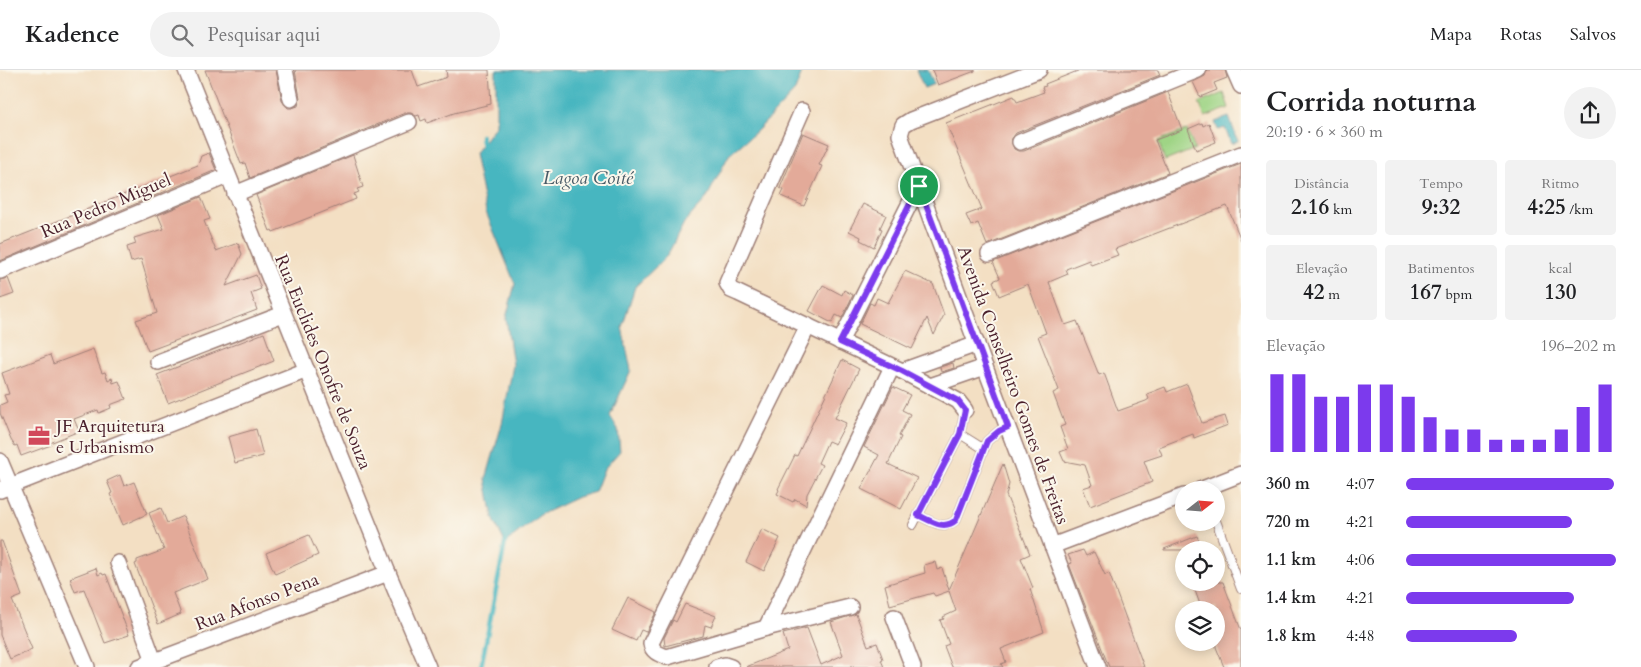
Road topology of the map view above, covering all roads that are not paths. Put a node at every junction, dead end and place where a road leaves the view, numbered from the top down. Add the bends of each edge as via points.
1 (186, 70) edge
2 (285, 70) edge
3 (1039, 70) edge
4 (1198, 70) edge
5 (1234, 70) edge
6 (1241, 86) edge
7 (291, 99) dead end
8 (802, 112) dead end
9 (409, 122) dead end
10 (1020, 142) dead end
11 (1241, 154) edge
12 (227, 176) junction
13 (919, 186) junction
14 (235, 194) junction
15 (990, 254) dead end
16 (0, 271) edge
17 (283, 314) junction
18 (808, 326) junction
19 (840, 342) junction
20 (977, 344) junction
21 (158, 362) dead end
22 (985, 367) junction
23 (897, 369) junction
24 (308, 370) junction
25 (930, 386) junction
26 (965, 410) joint
27 (1008, 427) junction
28 (960, 434) junction
29 (984, 449) junction
30 (0, 461) edge
31 (1241, 474) edge
32 (1224, 481) edge
33 (6, 488) edge
34 (1175, 499) edge
35 (918, 515) junction
36 (913, 525) dead end
37 (1220, 531) edge
38 (1052, 546) junction
39 (118, 563) dead end
40 (388, 573) junction
41 (1241, 588) edge
42 (850, 607) dead end
43 (894, 617) dead end
44 (766, 628) junction
45 (154, 661) junction
46 (87, 667) edge
47 (139, 667) edge
48 (428, 667) edge
49 (716, 667) edge
50 (732, 667) edge
51 (913, 667) edge
52 (1098, 667) edge

1 - 12 street, Rua Euclides Onofre de Souza
2 - 7 street
3 - 13 street, Avenida Conselheiro Gomes de Freitas via 902,125 900,135
4 - 10 street
5 - 6 street
8 - 18 street via 727,283 732,290
9 - 14 street
11 - 15 street
12 - 14 street, Rua Euclides Onofre de Souza
12 - 16 street, Rua Pedro Miguel
13 - 19 street
13 - 20 street, Avenida Conselheiro Gomes de Freitas
14 - 17 street, Rua Euclides Onofre de Souza
17 - 21 street
17 - 24 street, Rua Euclides Onofre de Souza
18 - 19 street
18 - 44 street via 651,643 657,653 666,657
19 - 23 street
20 - 22 street, Avenida Conselheiro Gomes de Freitas
20 - 23 street
22 - 25 street
22 - 27 street, Avenida Conselheiro Gomes de Freitas
23 - 25 street
23 - 44 street
24 - 33 street
24 - 40 street, Rua Euclides Onofre de Souza
25 - 26 street via 958,401
26 - 28 lane
27 - 29 lane via 992,436
27 - 38 street, Avenida Conselheiro Gomes de Freitas
28 - 29 lane
28 - 35 lane
29 - 35 lane via 956,520 944,526
30 - 33 street
31 - 32 street
33 - 46 street
34 - 38 street
35 - 36 lane
37 - 41 lane
38 - 52 street, Avenida Conselheiro Gomes de Freitas
39 - 45 street
40 - 45 street, Rua Afonso Pena
40 - 48 street, Rua Euclides Onofre de Souza
42 - 44 street
43 - 51 street
45 - 47 street, Rua Afonso Pena
49 - 50 street

